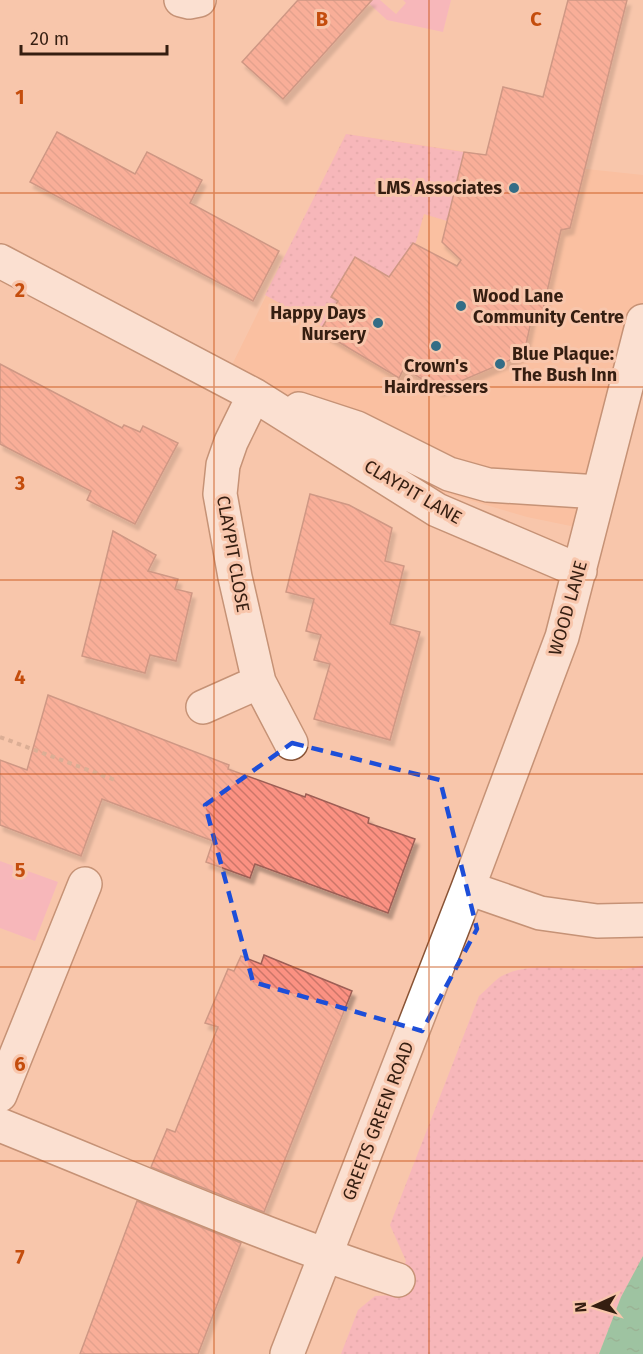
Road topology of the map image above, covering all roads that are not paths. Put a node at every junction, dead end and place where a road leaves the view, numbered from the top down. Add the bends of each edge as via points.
1 (181, 0) edge
2 (199, 0) edge
3 (0, 261) edge
4 (643, 321) edge
5 (254, 395) junction
6 (599, 492) junction
7 (580, 571) junction
8 (259, 682) junction
9 (203, 707) dead end
10 (291, 743) dead end
11 (85, 884) dead end
12 (468, 888) junction
13 (643, 920) edge
14 (0, 1095) edge
15 (0, 1125) edge
16 (326, 1255) junction
17 (398, 1280) dead end
18 (287, 1354) edge

1 - 2 street
3 - 5 street, CLAYPIT LANE
4 - 6 street, WOOD LANE
5 - 6 street, CLAYPIT LANE via 357,428 449,474 488,484
5 - 7 street, CLAYPIT LANE via 437,510
5 - 8 street, CLAYPIT CLOSE via 222,465 220,494
6 - 7 street, WOOD LANE
7 - 12 street, WOOD LANE via 562,637
8 - 9 street
8 - 10 street, CLAYPIT CLOSE
11 - 14 street
12 - 13 street via 540,913 597,921
12 - 16 street, GREETS GREEN ROAD
15 - 16 street
16 - 17 street
16 - 18 street, GREETS GREEN ROAD

